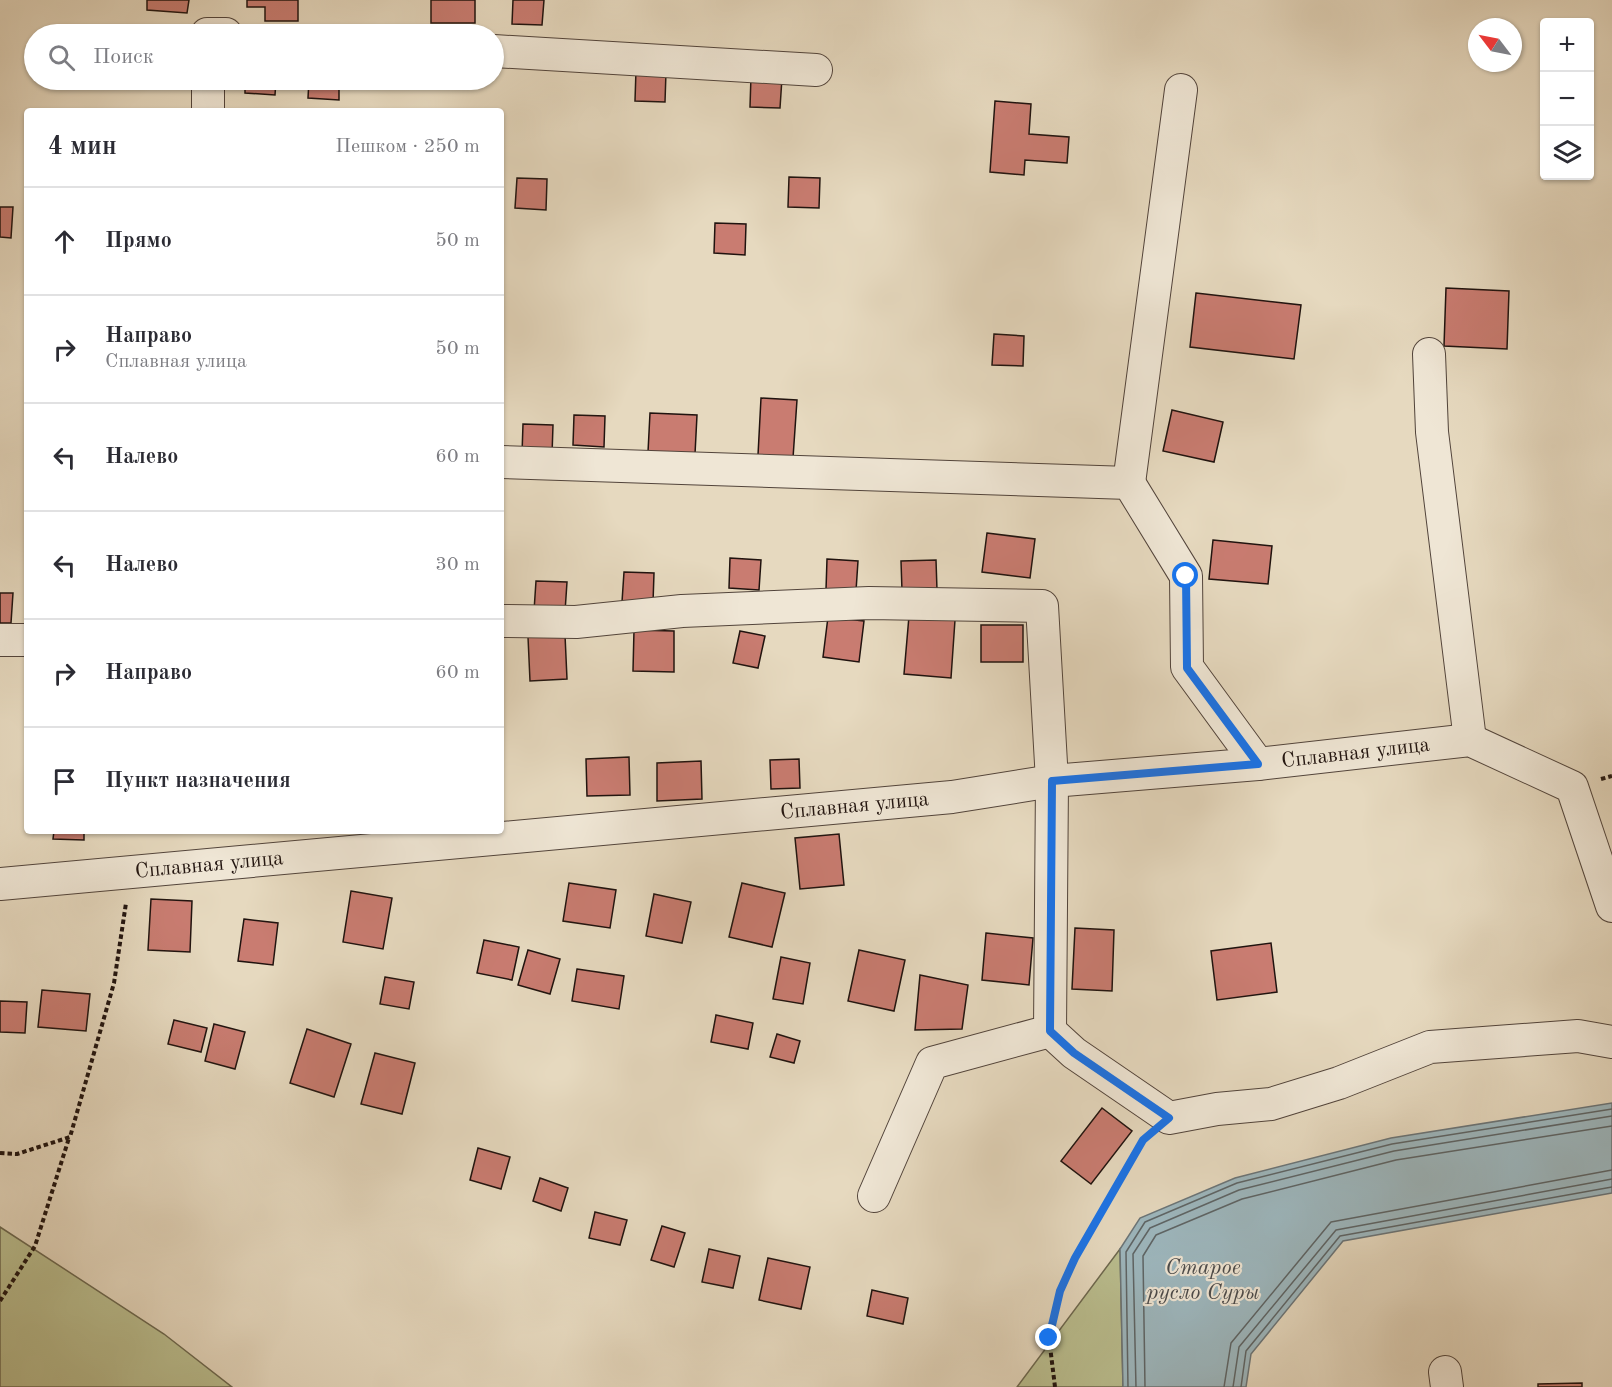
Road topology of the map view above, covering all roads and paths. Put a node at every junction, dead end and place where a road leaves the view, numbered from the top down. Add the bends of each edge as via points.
1 (504, 52) edge
2 (816, 70) dead end
3 (208, 90) edge
4 (1180, 90) dead end
5 (208, 108) edge
6 (1429, 354) dead end
7 (504, 462) edge
8 (1129, 483) junction
9 (504, 621) edge
10 (0, 640) edge
11 (24, 640) edge
12 (1470, 740) junction
13 (1258, 764) junction
14 (1052, 781) junction
15 (131, 872) junction
16 (0, 884) edge
17 (1612, 906) edge
18 (1050, 1031) junction
19 (1612, 1042) edge
20 (1169, 1118) junction
21 (70, 1137) junction
22 (0, 1153) edge
23 (874, 1196) dead end
24 (0, 1300) edge
25 (1055, 1387) edge

1 - 2 lane
3 - 5 lane
4 - 8 lane
6 - 12 lane via 1432,432
7 - 8 lane
8 - 13 lane via 1186,576 1187,668
9 - 14 lane via 576,622 682,611 869,603 1042,606
10 - 11 lane
12 - 13 lane, Сплавная улица
12 - 17 lane via 1572,787
13 - 14 lane, Сплавная улица
14 - 15 lane, Сплавная улица via 940,799
14 - 18 lane
15 - 16 lane, Сплавная улица
15 - 21 path via 114,983
18 - 20 lane via 1074,1053
18 - 23 lane via 932,1063
19 - 20 lane via 1578,1036 1430,1047 1339,1083 1270,1104
20 - 25 path via 1143,1140 1060,1291 1049,1338
21 - 22 path via 16,1154
21 - 24 path via 35,1246

